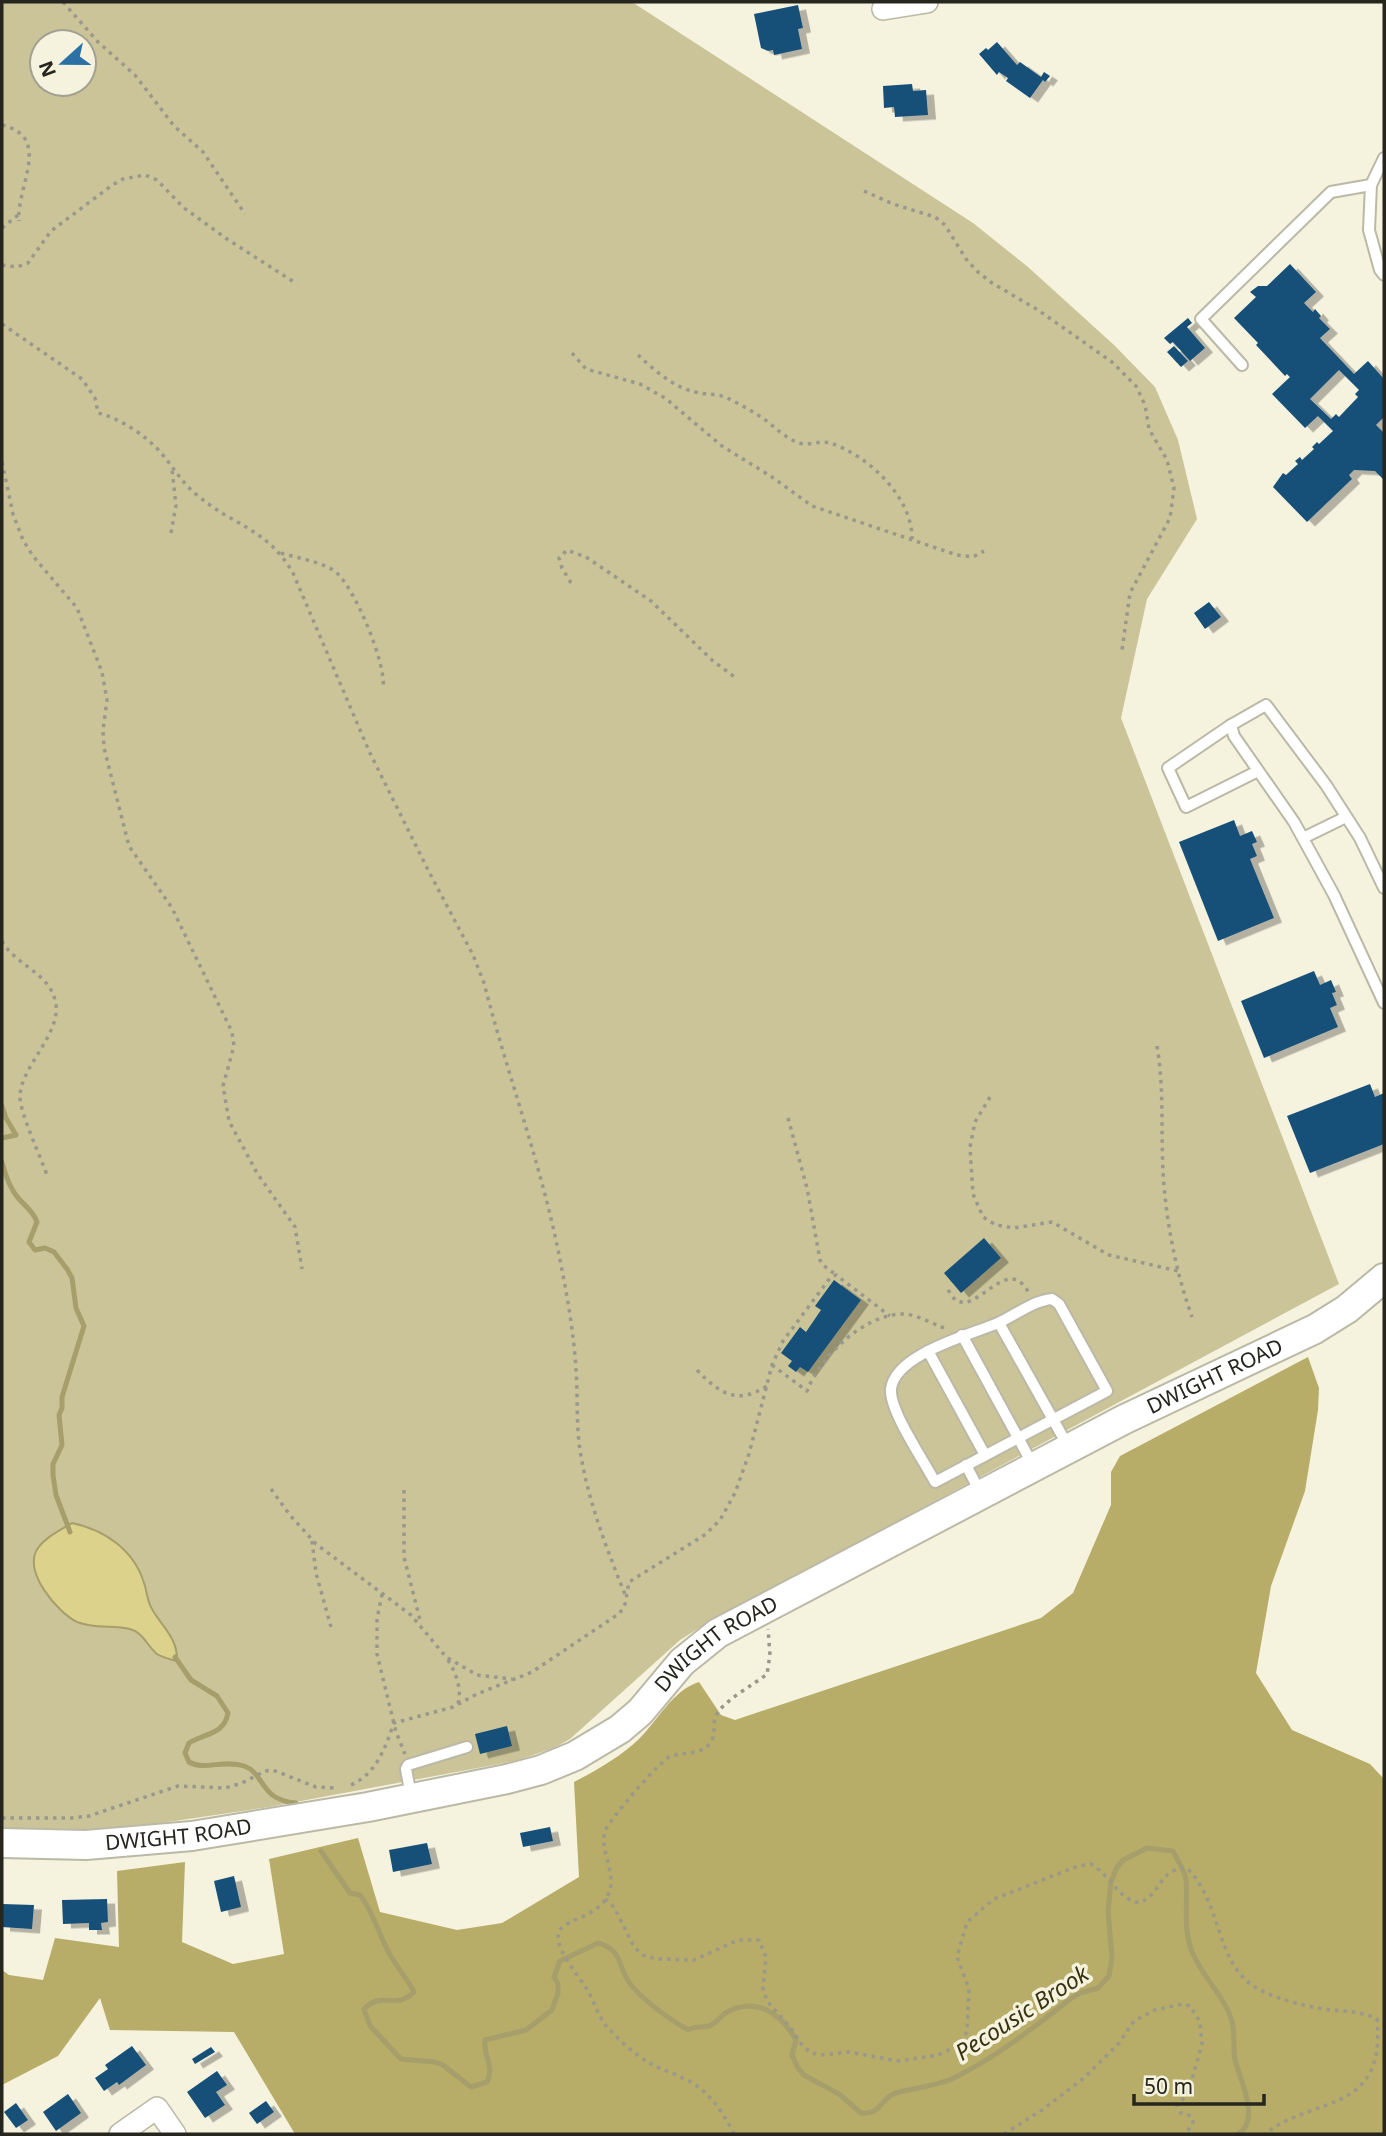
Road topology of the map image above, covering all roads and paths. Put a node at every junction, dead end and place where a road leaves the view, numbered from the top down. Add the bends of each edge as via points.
1 (64, 2) edge
2 (927, 2) edge
3 (883, 9) dead end
4 (2, 125) edge
5 (1384, 158) edge
6 (1371, 185) junction
7 (864, 191) dead end
8 (245, 214) dead end
9 (18, 215) junction
10 (19, 221) dead end
11 (2, 228) edge
12 (2, 265) edge
13 (1384, 275) edge
14 (297, 284) dead end
15 (2, 324) edge
16 (572, 353) dead end
17 (638, 355) dead end
18 (1242, 365) dead end
19 (2, 462) edge
20 (172, 468) junction
21 (171, 533) dead end
22 (912, 539) junction
23 (984, 551) dead end
24 (279, 552) junction
25 (571, 583) dead end
26 (1122, 650) dead end
27 (736, 678) dead end
28 (383, 688) dead end
29 (1231, 725) junction
30 (1258, 771) junction
31 (1346, 817) junction
32 (1303, 838) junction
33 (1384, 888) edge
34 (2, 941) edge
35 (1384, 1003) edge
36 (1157, 1046) dead end
37 (990, 1097) dead end
38 (788, 1118) dead end
39 (48, 1178) dead end
40 (302, 1269) dead end
41 (1178, 1271) junction
42 (836, 1275) junction
43 (1384, 1278) edge
44 (948, 1290) dead end
45 (1035, 1304) junction
46 (890, 1316) junction
47 (1192, 1317) dead end
48 (999, 1323) junction
49 (962, 1335) junction
50 (929, 1351) junction
51 (772, 1365) junction
52 (697, 1370) dead end
53 (767, 1386) junction
54 (1052, 1420) junction
55 (1018, 1437) junction
56 (1069, 1448) junction
57 (985, 1455) junction
58 (966, 1465) junction
59 (1034, 1466) junction
60 (271, 1489) dead end
61 (404, 1490) dead end
62 (981, 1494) junction
63 (312, 1539) junction
64 (382, 1594) junction
65 (626, 1597) junction
66 (766, 1606) junction
67 (422, 1626) junction
68 (331, 1627) dead end
69 (446, 1657) junction
70 (514, 1679) junction
71 (458, 1704) junction
72 (394, 1723) junction
73 (467, 1747) dead end
74 (414, 1762) junction
75 (349, 1786) dead end
76 (340, 1787) dead end
77 (411, 1799) junction
78 (2, 1818) edge
79 (2, 1843) edge
80 (606, 1899) junction
81 (1383, 2051) edge
82 (1350, 2101) dead end
83 (120, 2134) edge
84 (176, 2134) edge
85 (734, 2134) edge
86 (1004, 2134) edge
87 (1186, 2134) edge
88 (1265, 2134) edge

1 - 8 path via 98,42 135,75 174,126 203,152
2 - 3 street
4 - 9 path via 22,134 30,153
5 - 6 lane
6 - 13 lane via 1369,230
6 - 18 lane via 1331,192 1201,319
7 - 26 path via 935,217 978,272 1112,362 1136,386 1174,488 1170,518 1130,593
9 - 10 path
9 - 11 path
12 - 14 path via 27,263 51,231 111,186 145,176 158,180 184,208
15 - 20 path via 75,373 92,392 98,413 148,440
16 - 22 path via 586,369 640,384 665,398 722,446 811,506
17 - 22 path via 671,381 688,390 726,398 791,439 829,443 871,465 904,506 912,523
19 - 40 path via 23,540 82,617 106,683 104,748 129,846 172,908 232,1032 234,1046 223,1086 229,1121 295,1227
20 - 21 path via 176,505
20 - 24 path via 208,504 250,528
22 - 23 path via 966,557
24 - 28 path via 331,569 345,582 378,654
24 - 65 path via 293,573 369,751 484,983 553,1225 572,1330 580,1451 597,1522
25 - 27 path via 559,563 567,550 586,556 651,601
29 - 30 lane
29 - 30 lane via 1168,768 1186,807
29 - 31 lane via 1266,705
30 - 32 lane
31 - 32 lane
31 - 33 lane
32 - 35 lane
34 - 39 path via 12,956 42,979 55,999 52,1026 20,1096
36 - 41 path via 1164,1186
37 - 41 path via 975,1122 970,1147 973,1194 983,1217 1014,1228 1052,1222 1109,1255
38 - 42 path via 820,1260
41 - 47 path
42 - 46 path
42 - 51 path via 783,1340
43 - 56 main road, DWIGHT ROAD via 1322,1325
44 - 45 path via 964,1303 1017,1278
45 - 48 lane
45 - 54 lane via 1052,1299 1059,1304 1107,1391
46 - 49 path via 904,1314
46 - 51 path via 843,1342 820,1367 807,1391
48 - 49 lane
48 - 54 lane
49 - 50 lane
49 - 55 lane
50 - 57 lane
50 - 58 lane via 893,1378 895,1409 935,1482
51 - 53 path
52 - 53 path via 732,1396 746,1396
53 - 65 path via 735,1493 720,1520 706,1534 629,1582
54 - 55 lane
54 - 56 lane
55 - 57 lane
55 - 59 lane
56 - 59 main road, DWIGHT ROAD
57 - 58 lane
58 - 62 lane
59 - 62 main road, DWIGHT ROAD
60 - 63 path
61 - 67 path via 404,1557
62 - 66 main road, DWIGHT ROAD
63 - 64 path
63 - 68 path
64 - 67 path
64 - 72 path via 376,1647
65 - 70 path via 624,1609 616,1616
66 - 77 main road, DWIGHT ROAD via 704,1642 640,1712 593,1747 541,1770
66 - 80 path via 767,1674 721,1709 715,1717 712,1742 703,1750 669,1756 604,1832 612,1883
67 - 69 path
69 - 70 path via 477,1675
69 - 71 path via 456,1677
70 - 71 path
71 - 72 path
72 - 74 path via 404,1753
72 - 75 path via 381,1757 363,1779
73 - 74 lane
74 - 77 lane via 406,1769
76 - 78 path via 316,1787 278,1771 265,1771 225,1788 178,1786 89,1816
77 - 79 main road, DWIGHT ROAD via 173,1839 86,1845
80 - 81 path via 634,1947 657,1959 694,1960 738,1940 759,1940 766,1957 766,2001 811,2053 848,2052 899,2061 938,2055 957,2046 967,2032 969,1989 957,1957 967,1922 994,1899 1091,1864 1103,1871 1117,1892 1139,1903 1154,1895 1168,1873 1186,1868 1206,1896 1228,1955 1251,1984 1304,2005 1377,2019
80 - 85 path via 559,1931 563,1952 606,2026 646,2062 704,2092 725,2115
82 - 88 path via 1286,2121
83 - 84 street via 157,2108
86 - 87 path via 1084,2078 1134,2021 1182,2004 1196,2014 1202,2032 1188,2093 1177,2106 1193,2122

